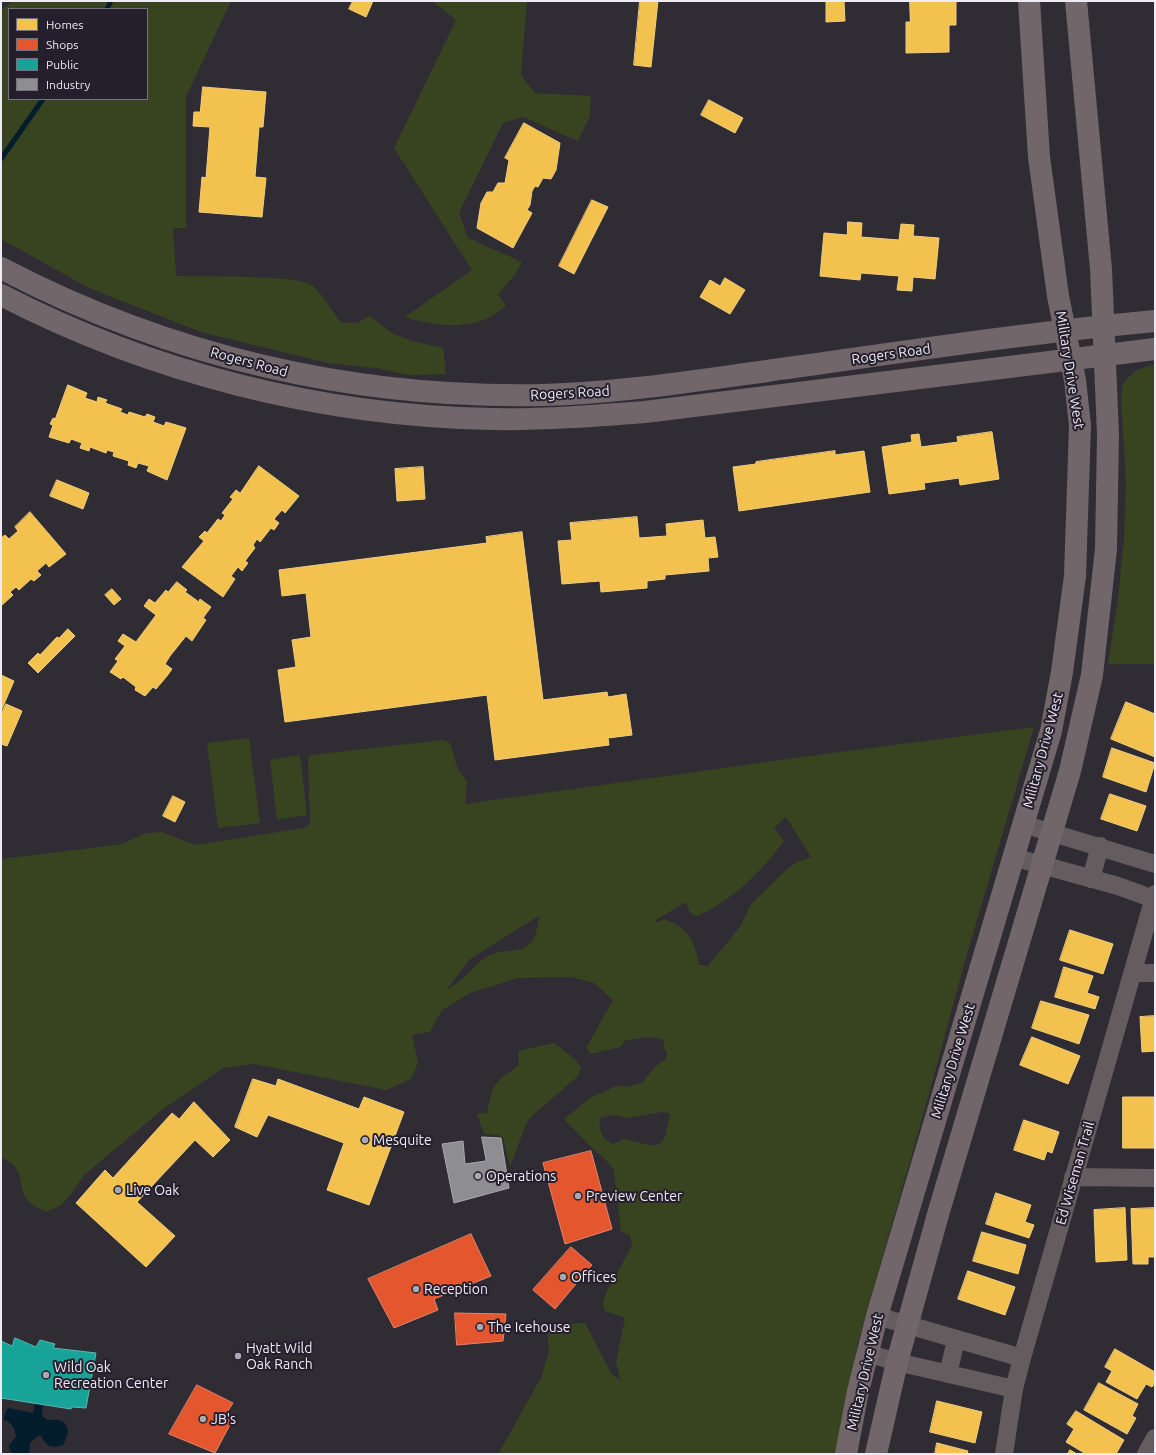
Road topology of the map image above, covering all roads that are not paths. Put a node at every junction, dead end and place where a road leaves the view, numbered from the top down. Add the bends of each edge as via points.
1 (1029, 1) edge
2 (1076, 1) edge
3 (1, 268) edge
4 (1, 294) edge
5 (1155, 321) edge
6 (1104, 327) junction
7 (1066, 332) junction
8 (1155, 349) edge
9 (1105, 354) junction
10 (1071, 358) junction
11 (1023, 824) junction
12 (1052, 832) junction
13 (1100, 846) junction
14 (1013, 857) junction
15 (1155, 864) edge
16 (1042, 865) junction
17 (1091, 879) junction
18 (1154, 897) edge
19 (1134, 973) junction
20 (1155, 973) edge
21 (1073, 1177) junction
22 (1155, 1178) edge
23 (877, 1316) junction
24 (907, 1326) junction
25 (956, 1340) junction
26 (867, 1353) junction
27 (1022, 1358) junction
28 (897, 1362) junction
29 (948, 1374) junction
30 (1014, 1389) junction
31 (1155, 1438) edge
32 (846, 1454) edge
33 (876, 1454) edge
34 (1004, 1454) edge
35 (1146, 1454) edge

1 - 7 main road, Military Drive West via 1039,157 1058,296
2 - 6 main road, Military Drive West
3 - 7 main road, Rogers Road via 97,313 232,359 328,380 395,389 453,393 545,395 619,390
4 - 10 main road, Rogers Road via 112,345 210,378 344,406 448,417 535,419 630,413
5 - 6 main road, Rogers Road
6 - 7 main road, Rogers Road
6 - 9 main road, Military Drive West
7 - 10 main road, Military Drive West
8 - 9 main road, Rogers Road
9 - 10 main road, Rogers Road
9 - 12 main road, Military Drive West via 1108,434 1106,549 1092,675 1070,772
10 - 11 main road, Military Drive West via 1080,440 1075,576 1051,731
11 - 12 street
11 - 14 main road, Military Drive West
12 - 13 street
12 - 16 main road, Military Drive West
13 - 15 street
13 - 17 street
14 - 16 street
14 - 23 main road, Military Drive West
16 - 17 street
16 - 24 main road, Military Drive West
17 - 18 street
18 - 19 street, Ed Wiseman Trail
19 - 20 street
19 - 21 street, Ed Wiseman Trail
21 - 22 street
21 - 27 street, Ed Wiseman Trail
23 - 24 street
23 - 26 main road, Military Drive West
24 - 25 street
24 - 28 main road, Military Drive West
25 - 27 street
25 - 29 street
26 - 28 street
26 - 32 main road, Military Drive West
27 - 30 street, Ed Wiseman Trail
28 - 29 street
28 - 33 main road, Military Drive West
29 - 30 street
30 - 34 street, Ed Wiseman Trail
31 - 35 street

